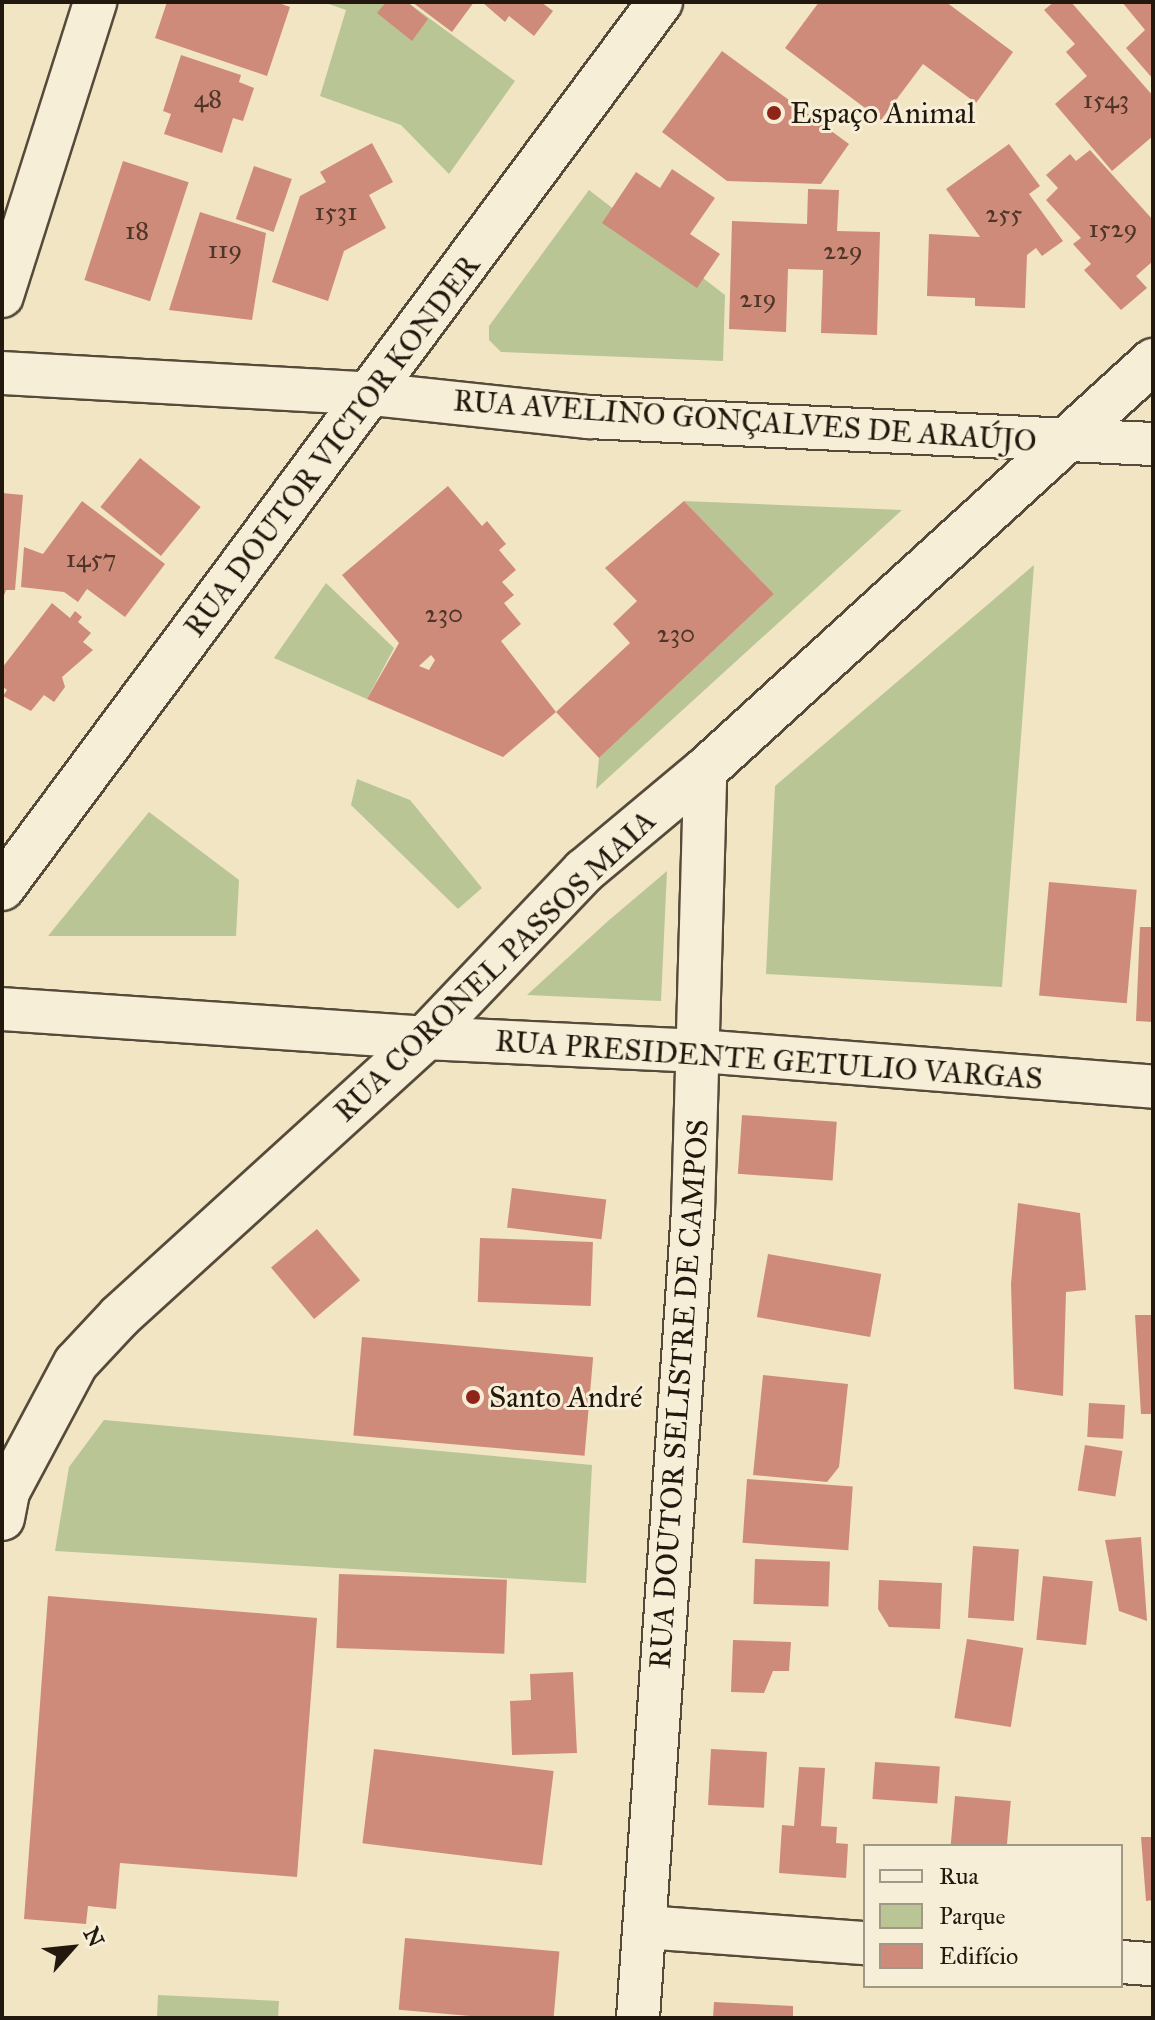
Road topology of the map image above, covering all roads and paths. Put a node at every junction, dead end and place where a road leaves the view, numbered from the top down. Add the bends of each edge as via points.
1 (95, 2) edge
2 (660, 2) edge
3 (2, 296) edge
4 (1153, 361) edge
5 (2, 373) edge
6 (373, 394) junction
7 (1064, 441) junction
8 (1153, 444) edge
9 (705, 770) junction
10 (2, 888) edge
11 (2, 1009) edge
12 (425, 1038) junction
13 (700, 1051) junction
14 (1153, 1087) edge
15 (2, 1518) edge
16 (645, 1927) junction
17 (863, 1943) edge
18 (1123, 1962) edge
19 (1153, 1964) edge
20 (638, 2018) edge

1 - 3 street
2 - 6 main road, RUA DOUTOR VICTOR KONDER
4 - 7 main road, RUA CORONEL PASSOS MAIA
5 - 6 street, RUA AVELINO GONÇALVES DE ARAÚJO
6 - 7 street, RUA AVELINO GONÇALVES DE ARAÚJO via 573,416 928,430
6 - 10 main road, RUA DOUTOR VICTOR KONDER
7 - 8 street, RUA AVELINO GONÇALVES DE ARAÚJO
7 - 9 main road, RUA CORONEL PASSOS MAIA
9 - 12 main road, RUA CORONEL PASSOS MAIA via 584,871
9 - 13 street, RUA DOUTOR SELISTRE DE CAMPOS
11 - 12 street, RUA PRESIDENTE GETULIO VARGAS
12 - 13 street, RUA PRESIDENTE GETULIO VARGAS
12 - 15 main road, RUA CORONEL PASSOS MAIA via 120,1316 76,1363 7,1492
13 - 14 street, RUA PRESIDENTE GETULIO VARGAS
13 - 16 street, RUA DOUTOR SELISTRE DE CAMPOS
16 - 17 street
16 - 20 street, RUA DOUTOR SELISTRE DE CAMPOS
18 - 19 street

